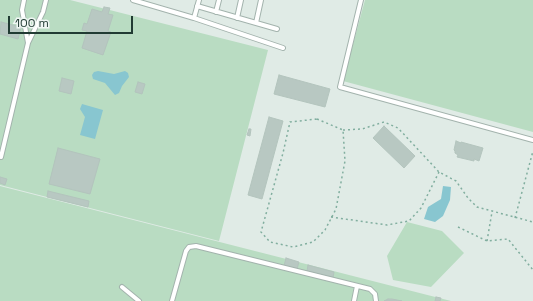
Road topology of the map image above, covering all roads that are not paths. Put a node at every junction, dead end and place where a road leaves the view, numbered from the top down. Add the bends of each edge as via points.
1 (24, 0) edge
2 (46, 0) edge
3 (133, 0) edge
4 (198, 0) edge
5 (219, 0) edge
6 (241, 0) edge
7 (262, 0) edge
8 (361, 0) edge
9 (197, 6) junction
10 (216, 12) junction
11 (194, 18) junction
12 (237, 18) junction
13 (256, 23) junction
14 (277, 29) dead end
15 (28, 43) junction
16 (283, 48) dead end
17 (533, 140) edge
18 (1, 157) dead end
19 (357, 286) junction
20 (122, 287) dead end
21 (139, 301) edge
22 (172, 301) edge
23 (354, 301) edge
24 (376, 301) edge

1 - 15 lane via 22,10
2 - 15 lane
3 - 11 lane
4 - 9 lane
5 - 10 lane
6 - 12 lane
7 - 13 lane
8 - 17 lane via 340,87
9 - 10 lane
9 - 11 lane
10 - 12 lane
11 - 16 lane
12 - 13 lane
13 - 14 lane
15 - 18 lane
19 - 22 lane via 196,246 189,247 186,251
19 - 23 lane
19 - 24 lane via 370,289 375,294
20 - 21 lane

